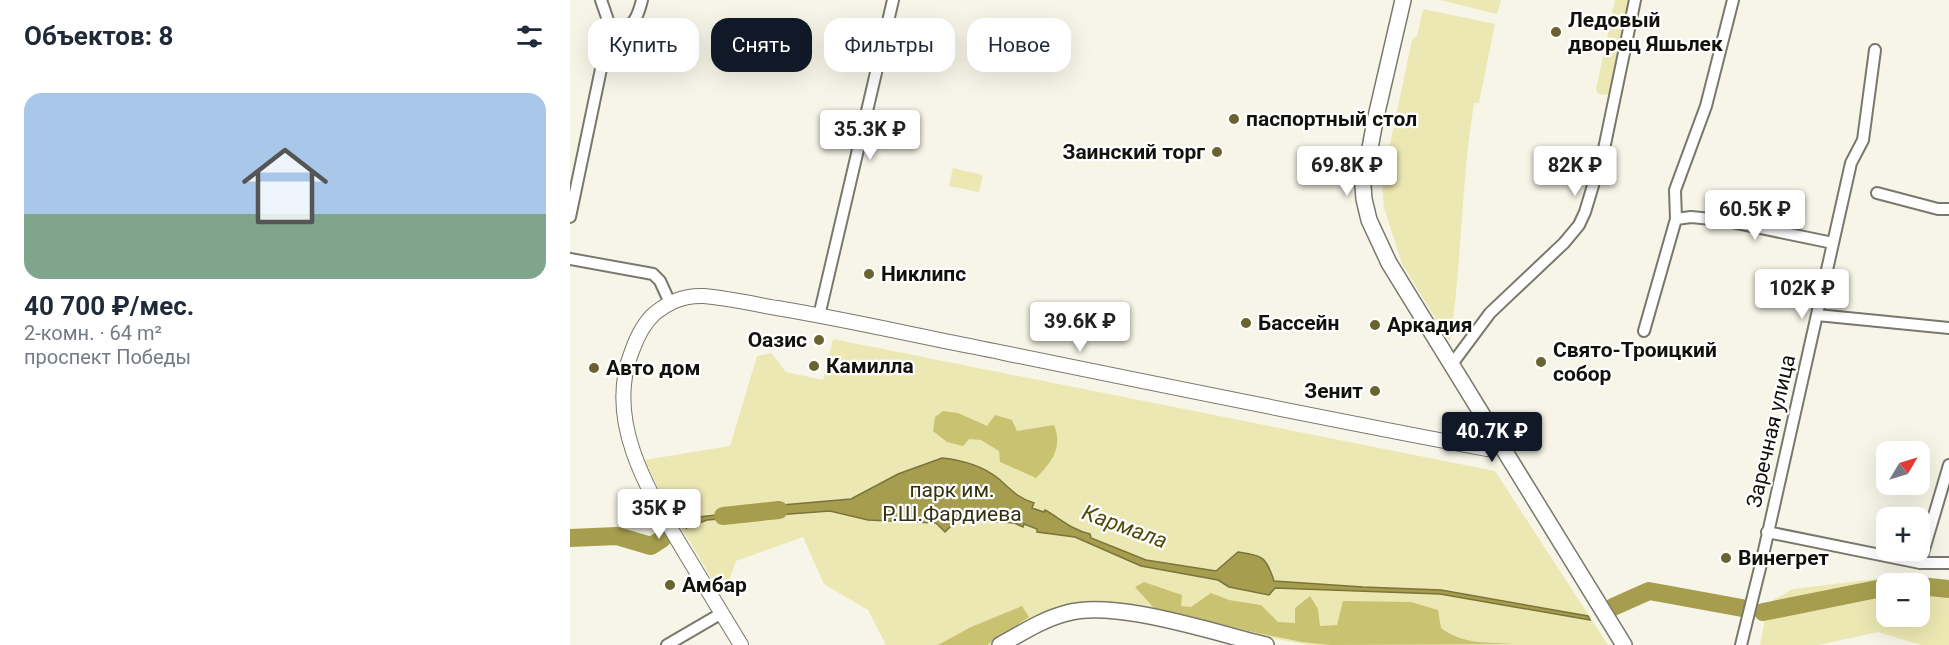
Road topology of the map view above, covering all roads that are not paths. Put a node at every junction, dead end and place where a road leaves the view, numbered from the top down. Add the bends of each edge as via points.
1 (601, 0) edge
2 (893, 0) edge
3 (1403, 0) edge
4 (1635, 0) edge
5 (1733, 0) edge
6 (641, 4) edge
7 (607, 18) edge
8 (635, 18) edge
9 (1875, 50) dead end
10 (600, 72) edge
11 (1877, 193) dead end
12 (1949, 209) edge
13 (570, 217) edge
14 (1676, 219) junction
15 (1833, 243) junction
16 (570, 259) edge
17 (670, 303) junction
18 (1817, 315) junction
19 (819, 316) junction
20 (1949, 327) edge
21 (1644, 331) dead end
22 (1450, 364) junction
23 (1500, 445) junction
24 (1949, 465) edge
25 (1767, 532) junction
26 (1920, 563) junction
27 (1949, 563) edge
28 (722, 613) junction
29 (667, 645) edge
30 (741, 645) edge
31 (1000, 645) edge
32 (1266, 645) edge
33 (1624, 645) edge
34 (1741, 645) edge

1 - 7 street
2 - 19 street
3 - 22 main road via 1375,121 1364,199 1377,241
4 - 22 street via 1604,149 1579,225 1490,313
5 - 14 street via 1706,106 1675,190
6 - 8 street
9 - 15 street, Заречная улица via 1863,140 1851,163
10 - 13 street
11 - 12 street
14 - 15 street via 1722,220
14 - 21 street
15 - 18 street, Заречная улица
16 - 17 street via 653,274
17 - 19 street via 708,296
17 - 28 street via 644,325 629,357 624,379 625,422 639,469
18 - 20 street
18 - 25 street, Заречная улица
19 - 23 street via 1318,418 1487,449
22 - 23 main road
23 - 33 main road
24 - 26 street
25 - 26 street
25 - 34 street, Заречная улица
26 - 27 street
28 - 29 street
28 - 30 street
31 - 32 main road via 1058,615 1092,609 1145,616

